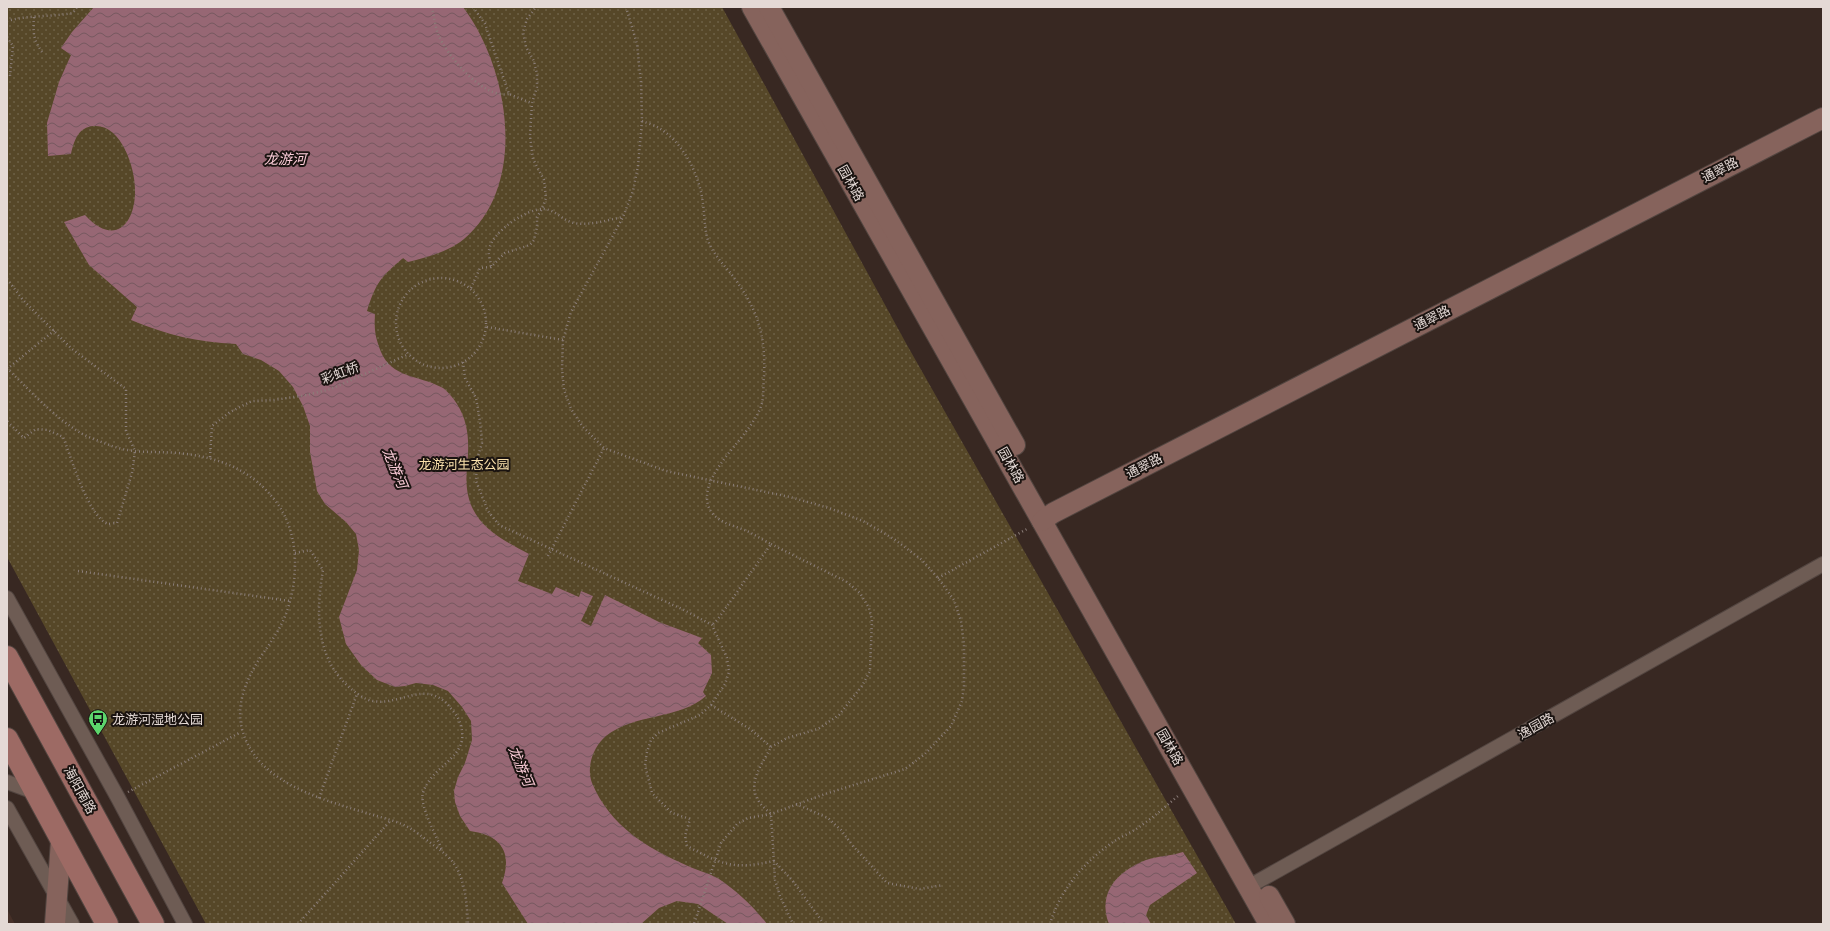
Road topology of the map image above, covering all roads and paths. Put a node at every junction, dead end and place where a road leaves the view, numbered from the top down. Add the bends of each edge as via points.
1 (77, 7) edge
2 (432, 7) edge
3 (473, 7) edge
4 (536, 7) edge
5 (626, 7) edge
6 (752, 7) edge
7 (769, 7) edge
8 (34, 17) junction
9 (7, 21) edge
10 (7, 37) edge
11 (42, 52) dead end
12 (10, 76) dead end
13 (509, 94) junction
14 (532, 103) junction
15 (1823, 118) edge
16 (642, 121) junction
17 (542, 209) junction
18 (623, 217) junction
19 (492, 267) junction
20 (7, 279) edge
21 (471, 288) junction
22 (487, 327) junction
23 (55, 330) junction
24 (563, 340) junction
25 (409, 354) junction
26 (463, 362) junction
27 (7, 368) edge
28 (7, 421) edge
29 (604, 448) junction
30 (135, 452) junction
31 (210, 457) junction
32 (711, 480) junction
33 (1048, 517) junction
34 (771, 544) junction
35 (551, 549) junction
36 (295, 553) junction
37 (548, 556) dead end
38 (1823, 564) edge
39 (78, 571) dead end
40 (938, 578) junction
41 (7, 598) edge
42 (290, 601) junction
43 (712, 625) junction
44 (7, 657) edge
45 (357, 694) junction
46 (711, 705) junction
47 (241, 732) junction
48 (7, 739) edge
49 (771, 747) junction
50 (7, 782) edge
51 (1192, 785) junction
52 (37, 793) junction
53 (118, 798) junction
54 (319, 798) junction
55 (795, 804) junction
56 (7, 808) edge
57 (772, 814) junction
58 (391, 820) junction
59 (61, 841) junction
60 (442, 851) junction
61 (716, 861) junction
62 (774, 861) junction
63 (1254, 883) junction
64 (943, 885) dead end
65 (56, 896) junction
66 (55, 924) edge
67 (72, 924) edge
68 (107, 924) edge
69 (153, 924) edge
70 (185, 924) edge
71 (298, 924) edge
72 (468, 924) edge
73 (694, 924) edge
74 (792, 924) edge
75 (824, 924) edge
76 (1050, 924) edge
77 (1269, 924) edge
78 (1285, 924) edge

1 - 8 path via 73,13
2 - 13 path via 438,33 460,66 486,89 502,95
3 - 13 path via 485,24
4 - 14 path via 527,19 523,32 537,74 537,87
5 - 16 path via 637,44
6 - 33 street, 园林路
7 - 33 street, 园林路
8 - 9 path
8 - 11 path via 35,42
10 - 12 path via 12,46
13 - 14 path
14 - 17 path via 530,136 534,159 544,180 546,198
15 - 33 street, 通翠路
16 - 18 path via 638,166 633,191
16 - 32 path via 672,138 683,152 700,185 709,243 743,290 762,331 765,360 762,404 751,424
17 - 18 path via 552,210 573,223 588,224
17 - 19 path via 537,217 534,240 530,245 505,253
17 - 19 path via 515,219 505,226 491,243 488,251
18 - 24 path via 570,312
19 - 21 path via 480,268
20 - 23 path via 23,300
21 - 22 path via 480,299 486,313
21 - 25 path via 459,281 443,277 428,279 414,286 403,297 397,312 396,327 400,342
22 - 24 path
22 - 26 path via 483,342 474,354
23 - 27 path
23 - 30 path via 72,349 126,389 126,431
24 - 29 path via 564,390 571,409 583,427
25 - 26 path via 421,363 435,368
25 - 31 path, 彩虹桥 via 331,389 274,400 252,401 230,412 212,426
26 - 35 path via 465,378 476,398 480,421 482,442 476,481 488,511 499,525
27 - 30 path via 48,408 81,433
28 - 30 path via 24,438 36,429 48,430 63,437 89,505 98,517 108,524 117,523 121,514
29 - 32 path via 666,471
29 - 35 path
30 - 31 path
31 - 36 path via 236,466 256,480 277,503 290,529
32 - 34 path via 708,505 712,514 721,521
32 - 40 path via 790,497 863,521 894,539 922,560
33 - 40 path
33 - 51 street, 园林路
33 - 63 street, 园林路
34 - 43 path
34 - 49 path via 847,582 860,593 869,608 872,620 870,671 840,715 818,730 787,738
35 - 37 path
35 - 43 path
36 - 42 path
36 - 45 path via 310,550 324,570 320,592 322,643 333,670
38 - 63 street, 逸园路
39 - 42 path
40 - 55 path via 954,600 961,621 964,644 962,701 952,726 925,754 905,769
41 - 53 street
42 - 47 path via 284,620 255,666 243,691 240,710
43 - 46 path via 727,658 729,672 725,684
44 - 69 main road, 海阳南路
45 - 54 path
45 - 60 path via 372,701 389,702 422,693 442,699 458,716 464,732 461,746 451,760 431,778 422,794 424,811
46 - 49 path via 750,728
46 - 61 path via 700,715 658,733 651,740 646,766 652,793 672,813 690,819 686,836 688,846
47 - 53 path
47 - 54 path via 256,757 276,777
48 - 52 main road
49 - 57 path via 754,782 758,802
50 - 52 street
51 - 63 street, 园林路
51 - 76 path via 1142,825 1113,842 1090,860 1067,886
52 - 59 main road
53 - 70 street
54 - 58 path
55 - 57 path
55 - 64 path via 828,818 887,883 920,889
56 - 65 street
57 - 61 path via 748,818 737,824 721,843
57 - 62 path
58 - 60 path via 407,826
58 - 71 path
59 - 65 street
59 - 68 main road
60 - 72 path via 453,862 462,881
61 - 62 path via 729,866 755,866
61 - 73 path
62 - 74 path via 775,880
62 - 75 path via 792,880
63 - 77 street, 园林路
63 - 78 street, 园林路
65 - 66 street
65 - 67 street

